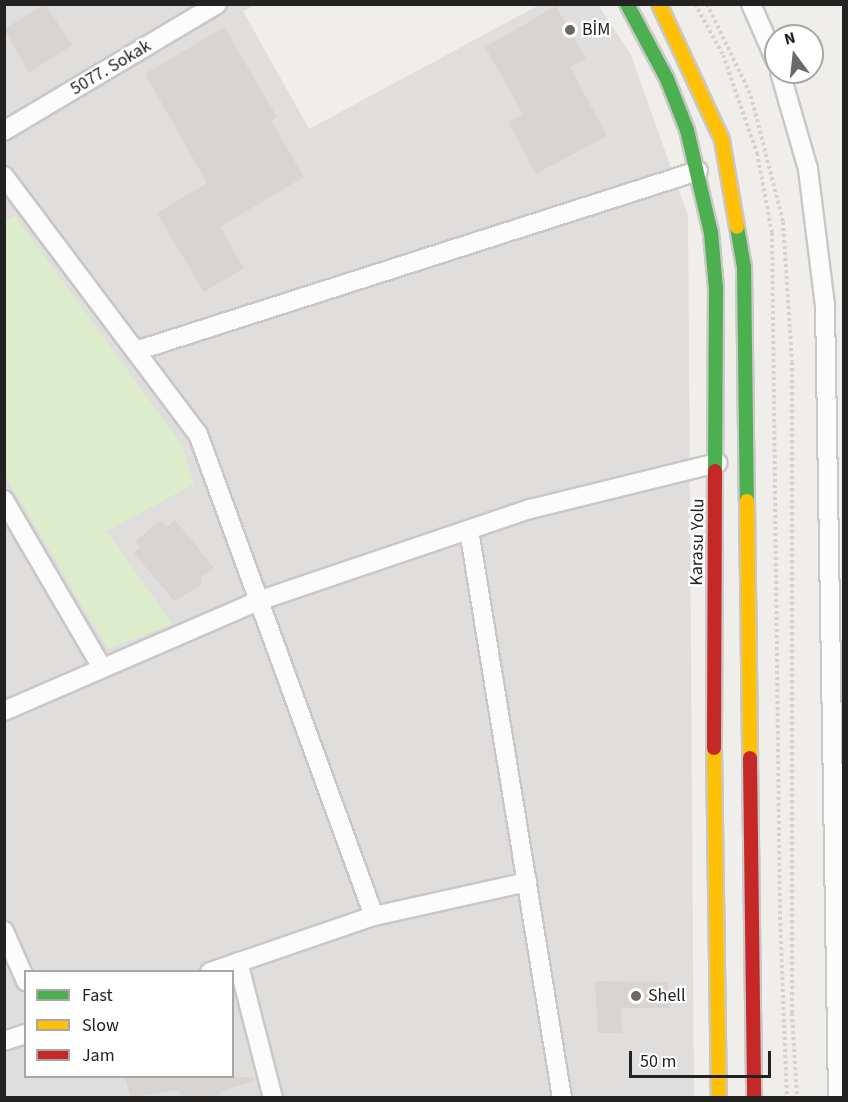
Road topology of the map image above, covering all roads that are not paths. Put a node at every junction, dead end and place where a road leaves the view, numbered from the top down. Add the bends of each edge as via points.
1 (217, 4) edge
2 (627, 4) edge
3 (659, 4) edge
4 (751, 4) edge
5 (764, 34) edge
6 (783, 84) edge
7 (4, 131) edge
8 (699, 171) junction
9 (4, 176) edge
10 (139, 350) junction
11 (717, 463) junction
12 (4, 500) edge
13 (469, 530) junction
14 (261, 600) junction
15 (102, 668) junction
16 (4, 711) edge
17 (527, 882) junction
18 (374, 916) junction
19 (4, 931) edge
20 (237, 962) junction
21 (215, 970) edge
22 (24, 976) edge
23 (24, 1035) edge
24 (4, 1041) edge
25 (273, 1098) edge
26 (562, 1098) edge
27 (719, 1098) edge
28 (754, 1098) edge
29 (838, 1098) edge

1 - 7 street, 5077. Sokak
2 - 8 highway, Karasu Yolu via 667,79
3 - 28 highway via 722,140 744,267
4 - 5 street
6 - 29 street via 808,169 825,305
8 - 10 street
8 - 11 highway, Karasu Yolu via 716,288
9 - 10 street
10 - 14 street via 198,434
11 - 13 street via 530,509
11 - 27 highway, Karasu Yolu via 714,801
12 - 15 street
13 - 14 street
13 - 17 street
14 - 15 street
14 - 18 street
15 - 16 street
17 - 18 street
17 - 26 street
18 - 20 street
19 - 22 street
20 - 21 street
20 - 25 street
23 - 24 street

